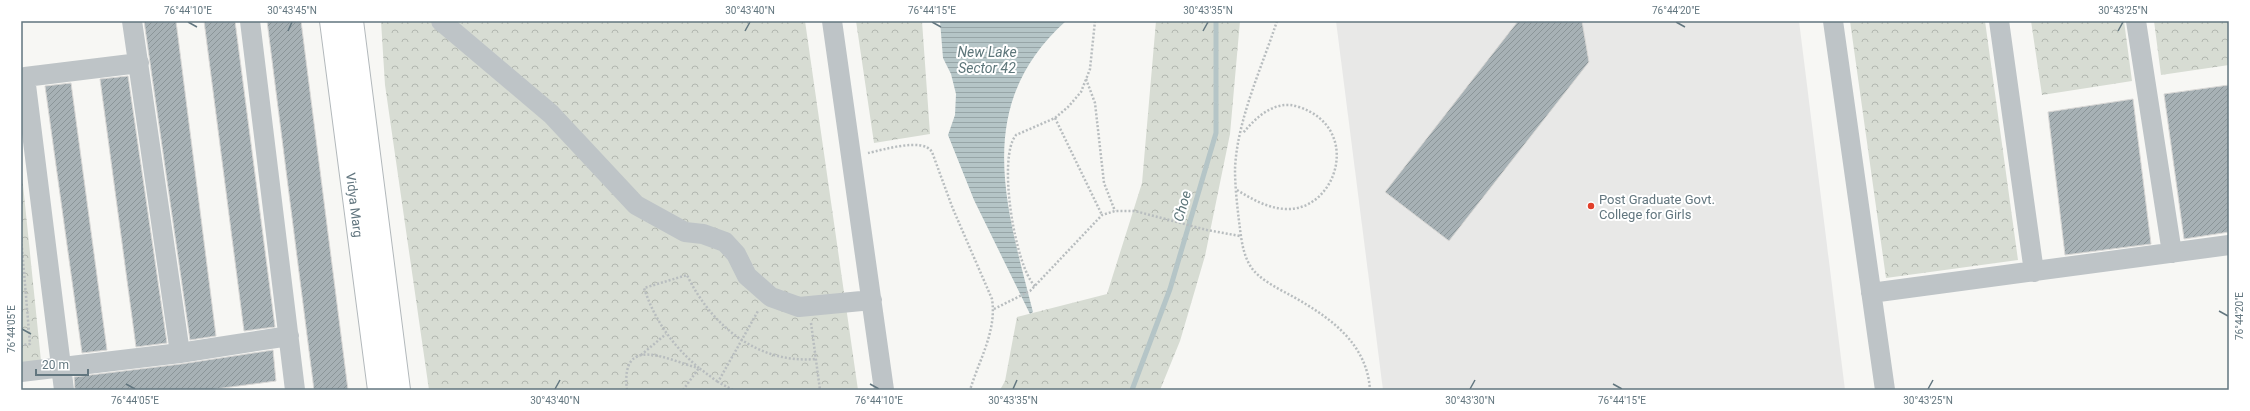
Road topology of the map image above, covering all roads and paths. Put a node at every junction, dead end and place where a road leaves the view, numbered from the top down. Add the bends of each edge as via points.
1 (132, 21) edge
2 (250, 21) edge
3 (331, 21) edge
4 (352, 21) edge
5 (441, 21) edge
6 (832, 21) edge
7 (1094, 21) edge
8 (1277, 21) edge
9 (1833, 21) edge
10 (1999, 21) edge
11 (2136, 21) edge
12 (139, 63) junction
13 (23, 77) edge
14 (1086, 79) junction
15 (1055, 118) junction
16 (1242, 134) junction
17 (852, 156) junction
18 (1236, 190) junction
19 (1115, 211) junction
20 (1102, 215) junction
21 (21, 236) edge
22 (1240, 236) junction
23 (2229, 245) edge
24 (2172, 253) junction
25 (2034, 272) junction
26 (1035, 286) junction
27 (1871, 293) junction
28 (872, 300) junction
29 (994, 309) junction
30 (758, 311) dead end
31 (811, 322) dead end
32 (666, 334) junction
33 (289, 336) junction
34 (741, 340) junction
35 (21, 345) edge
36 (180, 353) junction
37 (639, 356) junction
38 (816, 358) junction
39 (62, 366) junction
40 (699, 368) junction
41 (21, 372) edge
42 (718, 382) junction
43 (64, 390) edge
44 (295, 390) edge
45 (379, 390) edge
46 (399, 390) edge
47 (627, 390) edge
48 (683, 390) edge
49 (733, 390) edge
50 (820, 390) edge
51 (884, 390) edge
52 (970, 390) edge
53 (1370, 390) edge
54 (1885, 390) edge

1 - 12 street
2 - 33 street
3 - 45 main road, Vidya Marg
4 - 46 main road, Vidya Marg
5 - 28 street via 551,114 636,205 685,232 703,234 725,242 736,254 747,276 771,297 799,307
6 - 17 street
7 - 14 path via 1092,54
8 - 16 path via 1248,102
9 - 27 street
10 - 25 street
11 - 24 street
12 - 13 street
12 - 36 street
13 - 39 street
14 - 15 path via 1081,92
14 - 19 path via 1095,103 1104,183
15 - 20 path
15 - 26 path via 1016,135 1008,153 1011,208 1021,258 1026,276
16 - 18 path via 1235,169
16 - 18 path via 1260,114 1279,105 1294,105 1312,111 1324,120 1334,136 1338,152 1336,167 1329,183 1318,197 1303,205 1287,209 1271,207
17 - 28 street
17 - 29 path via 920,144 929,148 966,240 988,286
18 - 22 path
19 - 20 path
19 - 22 path via 1135,211
20 - 26 path
21 - 35 path via 30,344
22 - 53 path via 1244,254 1252,268 1275,287 1323,314 1341,328 1364,366
23 - 24 street
24 - 25 street
25 - 27 street
26 - 29 path
27 - 54 street
28 - 51 street
29 - 52 path via 990,335
30 - 34 path
31 - 38 path
32 - 34 path via 644,288 687,274 711,314
32 - 37 path
32 - 40 path
33 - 36 street
33 - 44 street
34 - 38 path via 777,356
34 - 42 path
36 - 39 street
37 - 40 path via 652,353
37 - 47 path via 627,367
38 - 50 path
39 - 41 street
39 - 43 street
40 - 42 path
40 - 48 path
42 - 49 path

